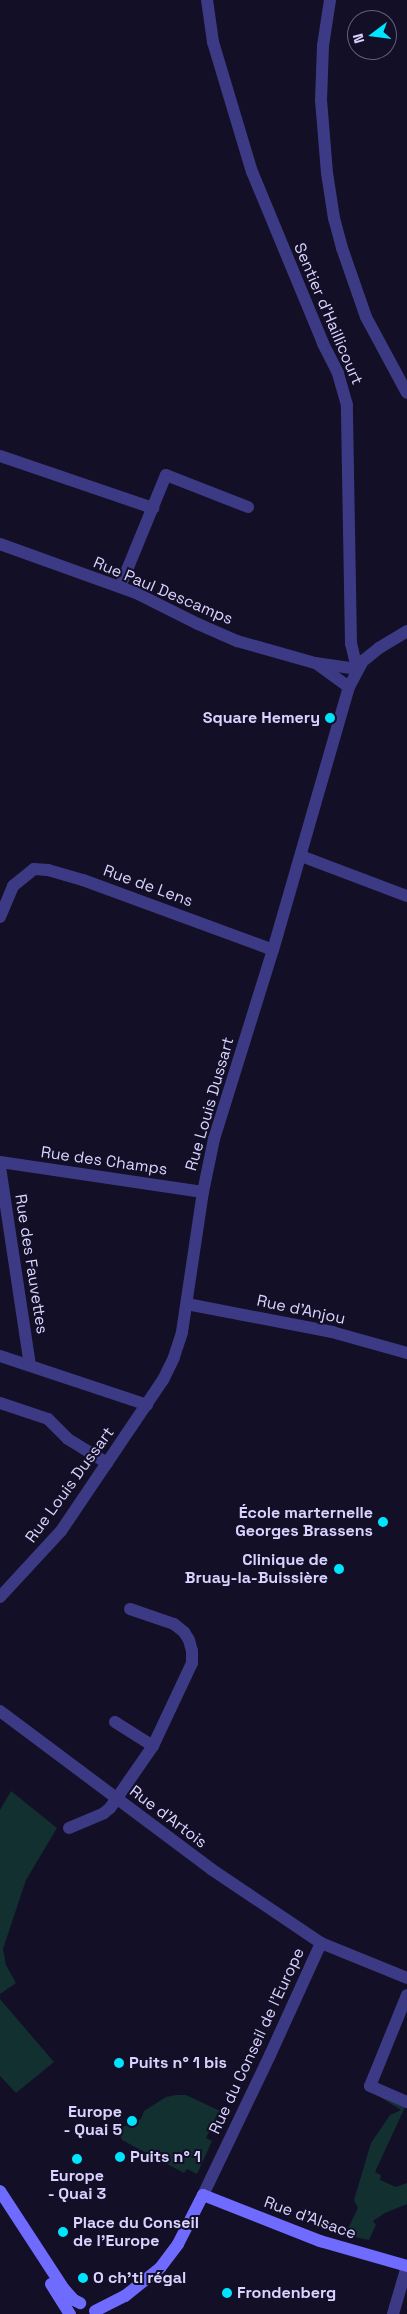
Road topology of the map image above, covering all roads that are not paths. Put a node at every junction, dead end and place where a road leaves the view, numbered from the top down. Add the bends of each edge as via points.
1 (207, 0) edge
2 (330, 0) edge
3 (407, 393) edge
4 (0, 456) edge
5 (248, 507) dead end
6 (153, 508) junction
7 (0, 544) edge
8 (120, 587) junction
9 (407, 630) edge
10 (315, 663) junction
11 (357, 670) junction
12 (349, 687) junction
13 (301, 856) junction
14 (407, 896) edge
15 (0, 916) edge
16 (273, 950) junction
17 (0, 1162) edge
18 (0, 1167) edge
19 (203, 1192) junction
20 (187, 1304) junction
21 (407, 1353) edge
22 (0, 1356) edge
23 (30, 1365) junction
24 (0, 1403) edge
25 (147, 1405) junction
26 (107, 1463) junction
27 (0, 1597) edge
28 (130, 1609) dead end
29 (0, 1711) edge
30 (115, 1722) dead end
31 (153, 1746) junction
32 (117, 1798) junction
33 (69, 1828) dead end
34 (321, 1943) junction
35 (407, 1978) edge
36 (407, 1995) edge
37 (407, 2102) edge
38 (0, 2191) edge
39 (203, 2196) junction
40 (4, 2208) edge
41 (407, 2266) edge
42 (80, 2303) junction
43 (96, 2312) edge
44 (71, 2314) edge
45 (393, 2314) edge

1 - 11 street, Sentier d'Haillicourt via 213,42 252,172 338,373 347,405 350,644
2 - 3 street via 323,46 321,100 334,218 366,317
4 - 6 street
5 - 6 street via 166,475
6 - 8 street
7 - 8 street, Rue Paul Descamps
8 - 10 street, Rue Paul Descamps via 237,641
9 - 11 street, Rue Louis Dussart via 379,648
10 - 11 street, Rue Paul Descamps
10 - 12 street, Rue Paul Descamps
11 - 12 street, Rue Louis Dussart
12 - 13 street, Rue Louis Dussart
13 - 14 street
13 - 16 street, Rue Louis Dussart
15 - 16 street, Rue de Lens via 13,886 34,869 48,870
16 - 19 street, Rue Louis Dussart via 214,1139
17 - 19 street, Rue des Champs
18 - 23 street, Rue des Fauvettes
19 - 20 street, Rue Louis Dussart
20 - 21 street, Rue d'Anjou via 332,1332
20 - 25 street, Rue Louis Dussart via 174,1357
22 - 23 street
23 - 25 street
24 - 26 street via 48,1418 68,1439
25 - 26 street, Rue Louis Dussart
26 - 27 street, Rue Louis Dussart via 61,1531
28 - 31 street via 174,1624 184,1632 192,1652 192,1663
29 - 32 street, Rue d'Artois
30 - 31 street
31 - 32 street
32 - 33 street via 104,1814
32 - 34 street, Rue d'Artois via 211,1869
34 - 35 street, Rue d'Artois
34 - 39 street, Rue du Conseil de l'Europe
36 - 37 street via 370,2086
38 - 40 main road
39 - 41 main road, Rue d'Alsace via 320,2241
39 - 43 main road, Rue du Conseil de l'Europe via 178,2244 160,2268 124,2296
40 - 42 main road via 23,2223 64,2289
40 - 44 main road
41 - 45 street
42 - 43 main road via 91,2305
42 - 44 main road

